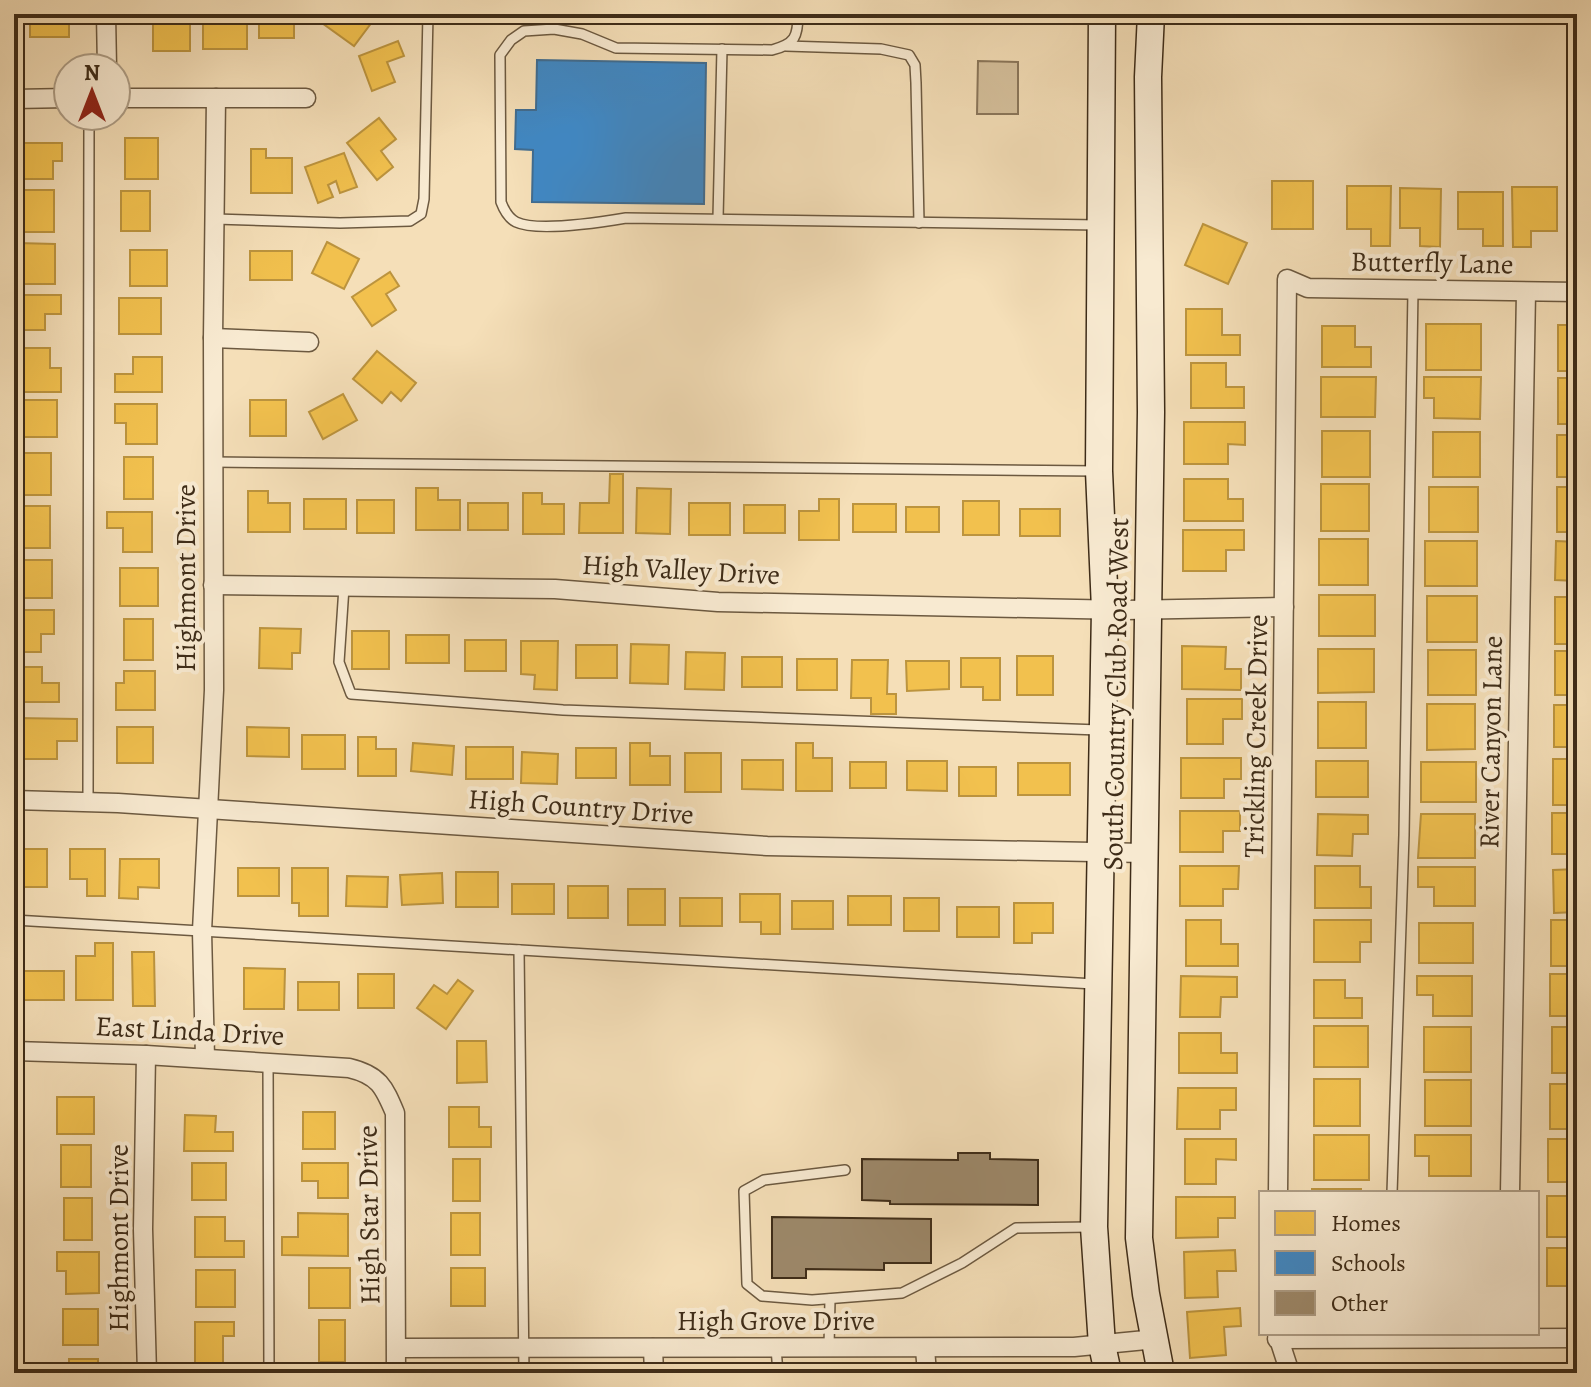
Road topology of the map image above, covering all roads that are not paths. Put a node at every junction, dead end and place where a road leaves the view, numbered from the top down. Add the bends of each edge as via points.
1 (106, 14) edge
2 (428, 14) edge
3 (798, 14) edge
4 (1102, 14) edge
5 (1151, 14) edge
6 (786, 46) junction
7 (722, 49) junction
8 (107, 52) edge
9 (52, 98) edge
10 (132, 98) edge
11 (216, 98) junction
12 (306, 98) dead end
13 (14, 99) edge
14 (89, 132) edge
15 (718, 218) junction
16 (214, 219) junction
17 (919, 223) junction
18 (1099, 225) junction
19 (1287, 279) joint
20 (1413, 290) junction
21 (1526, 292) junction
22 (1577, 292) edge
23 (213, 338) junction
24 (309, 342) dead end
25 (213, 462) junction
26 (1099, 471) junction
27 (213, 585) junction
28 (344, 587) junction
29 (1284, 607) junction
30 (1105, 609) junction
31 (1147, 609) junction
32 (1102, 730) junction
33 (14, 800) edge
34 (88, 801) junction
35 (206, 810) junction
36 (1100, 852) junction
37 (1145, 853) junction
38 (14, 920) edge
39 (202, 931) junction
40 (519, 950) junction
41 (1098, 984) junction
42 (14, 1051) edge
43 (146, 1055) junction
44 (205, 1058) junction
45 (268, 1062) junction
46 (362, 1071) joint
47 (845, 1170) dead end
48 (1278, 1191) edge
49 (1392, 1191) edge
50 (1510, 1191) edge
51 (1094, 1227) junction
52 (830, 1299) junction
53 (1387, 1335) edge
54 (1277, 1336) edge
55 (1508, 1336) edge
56 (1577, 1338) edge
57 (1156, 1339) junction
58 (1102, 1345) junction
59 (397, 1348) junction
60 (523, 1348) junction
61 (653, 1348) junction
62 (776, 1348) junction
63 (829, 1349) junction
64 (925, 1349) junction
65 (17, 1373) edge
66 (147, 1373) edge
67 (269, 1373) edge
68 (396, 1373) edge
69 (524, 1373) edge
70 (654, 1373) edge
71 (778, 1373) edge
72 (927, 1373) edge
73 (1108, 1373) edge
74 (1161, 1373) edge
75 (1290, 1373) edge

1 - 8 street
2 - 16 lane via 421,214 410,221 382,222
3 - 6 lane via 794,40
4 - 18 street, South Country Club Road West
5 - 31 street, South Country Club Road West
6 - 7 lane
6 - 17 lane via 909,55 915,65
7 - 15 lane
7 - 15 lane via 616,48 554,29 524,31 500,55 501,202 513,221 529,226
9 - 13 street
10 - 11 street
11 - 12 street
11 - 16 street, Highmont Drive
14 - 34 lane
15 - 17 lane
16 - 23 street, Highmont Drive
17 - 18 lane
18 - 26 street, South Country Club Road West
19 - 20 street, Butterfly Lane via 1308,288
19 - 29 street, Trickling Creek Drive
20 - 21 street, Butterfly Lane
20 - 49 lane
21 - 22 street, Butterfly Lane
21 - 50 street, River Canyon Lane
23 - 24 street
23 - 25 street, Highmont Drive
25 - 26 lane
25 - 27 street, Highmont Drive
26 - 30 street, South Country Club Road West
27 - 28 street, High Valley Drive
27 - 35 street, Highmont Drive via 214,690
28 - 30 street, High Valley Drive via 555,589 718,602
28 - 32 lane via 339,662 351,694 563,710
29 - 31 street, High Valley Drive
29 - 48 street, Trickling Creek Drive
30 - 31 street, High Valley Drive
30 - 32 street, South Country Club Road West
31 - 37 street, South Country Club Road West
32 - 36 street, South Country Club Road West
33 - 34 street, High Country Drive
34 - 35 street, High Country Drive
35 - 36 street, High Country Drive via 767,846
35 - 39 street, Highmont Drive
36 - 37 street, High Country Drive
36 - 41 street, South Country Club Road West
37 - 57 street, South Country Club Road West via 1139,1238
38 - 39 lane
39 - 40 lane
39 - 44 street, Highmont Drive
40 - 41 lane
40 - 60 lane
41 - 51 street, South Country Club Road West
42 - 43 street, East Linda Drive
42 - 65 lane
43 - 44 street, East Linda Drive
43 - 66 street, Highmont Drive
44 - 45 street, East Linda Drive
45 - 46 street, East Linda Drive
45 - 67 lane
46 - 59 street, High Star Drive via 383,1084 395,1113
47 - 52 lane via 764,1180 744,1191 747,1284 762,1296
51 - 52 lane via 1016,1228 902,1293
51 - 58 street, South Country Club Road West
52 - 63 lane
53 - 54 street
53 - 55 street
54 - 75 street
55 - 56 street
57 - 58 street, High Grove Drive
57 - 74 street, South Country Club Road West
58 - 64 street, High Grove Drive
58 - 73 street, South Country Club Road West
59 - 60 street, High Grove Drive
59 - 68 street, High Star Drive
60 - 61 street, High Grove Drive
60 - 69 lane
61 - 62 street, High Grove Drive
61 - 70 street
62 - 63 street, High Grove Drive
62 - 71 lane
63 - 64 street, High Grove Drive
64 - 72 street

